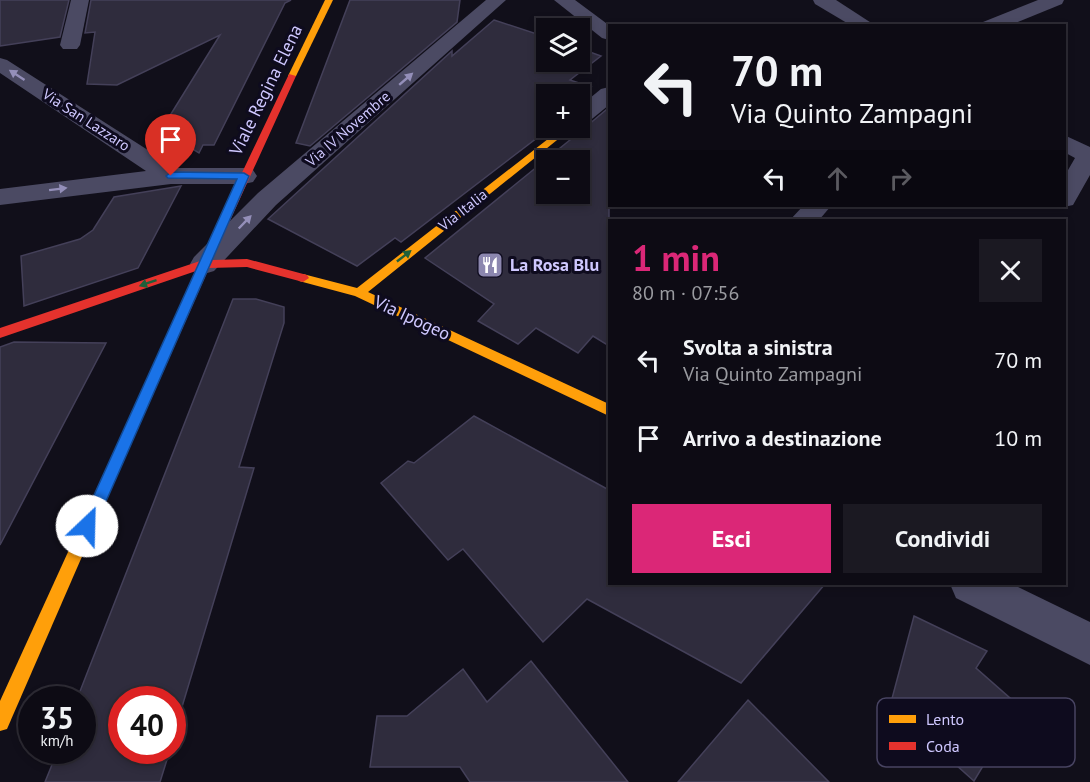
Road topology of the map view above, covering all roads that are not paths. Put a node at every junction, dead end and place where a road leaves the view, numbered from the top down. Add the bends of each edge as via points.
1 (80, 0) edge
2 (329, 0) edge
3 (496, 0) edge
4 (563, 0) edge
5 (822, 0) edge
6 (1055, 0) edge
7 (864, 24) edge
8 (995, 24) edge
9 (608, 33) edge
10 (70, 45) dead end
11 (0, 64) edge
12 (608, 95) edge
13 (590, 109) edge
14 (554, 138) edge
15 (1066, 143) edge
16 (1089, 156) edge
17 (171, 176) junction
18 (244, 176) junction
19 (1066, 196) edge
20 (0, 197) edge
21 (817, 207) edge
22 (804, 219) edge
23 (204, 264) junction
24 (358, 293) junction
25 (0, 333) edge
26 (608, 410) edge
27 (972, 585) edge
28 (1090, 644) edge
29 (0, 722) edge

1 - 10 street
2 - 18 street, Viale Regina Elena
23 -> 3 street, Via IV Novembre via 267,199
4 - 9 street
5 - 7 street
6 - 8 street
17 -> 11 street, Via San Lazzaro
12 - 13 street
24 -> 14 street, Via Italia
15 - 16 street
16 - 19 street
17 - 18 street
20 -> 17 street
18 - 23 street, Viale Regina Elena
21 - 22 street
23 - 24 street, Via Ipogeo via 247,263
23 -> 25 street, Via Ipogeo
23 - 29 street, Viale Regina Elena
24 - 26 street, Via Ipogeo
27 - 28 street

